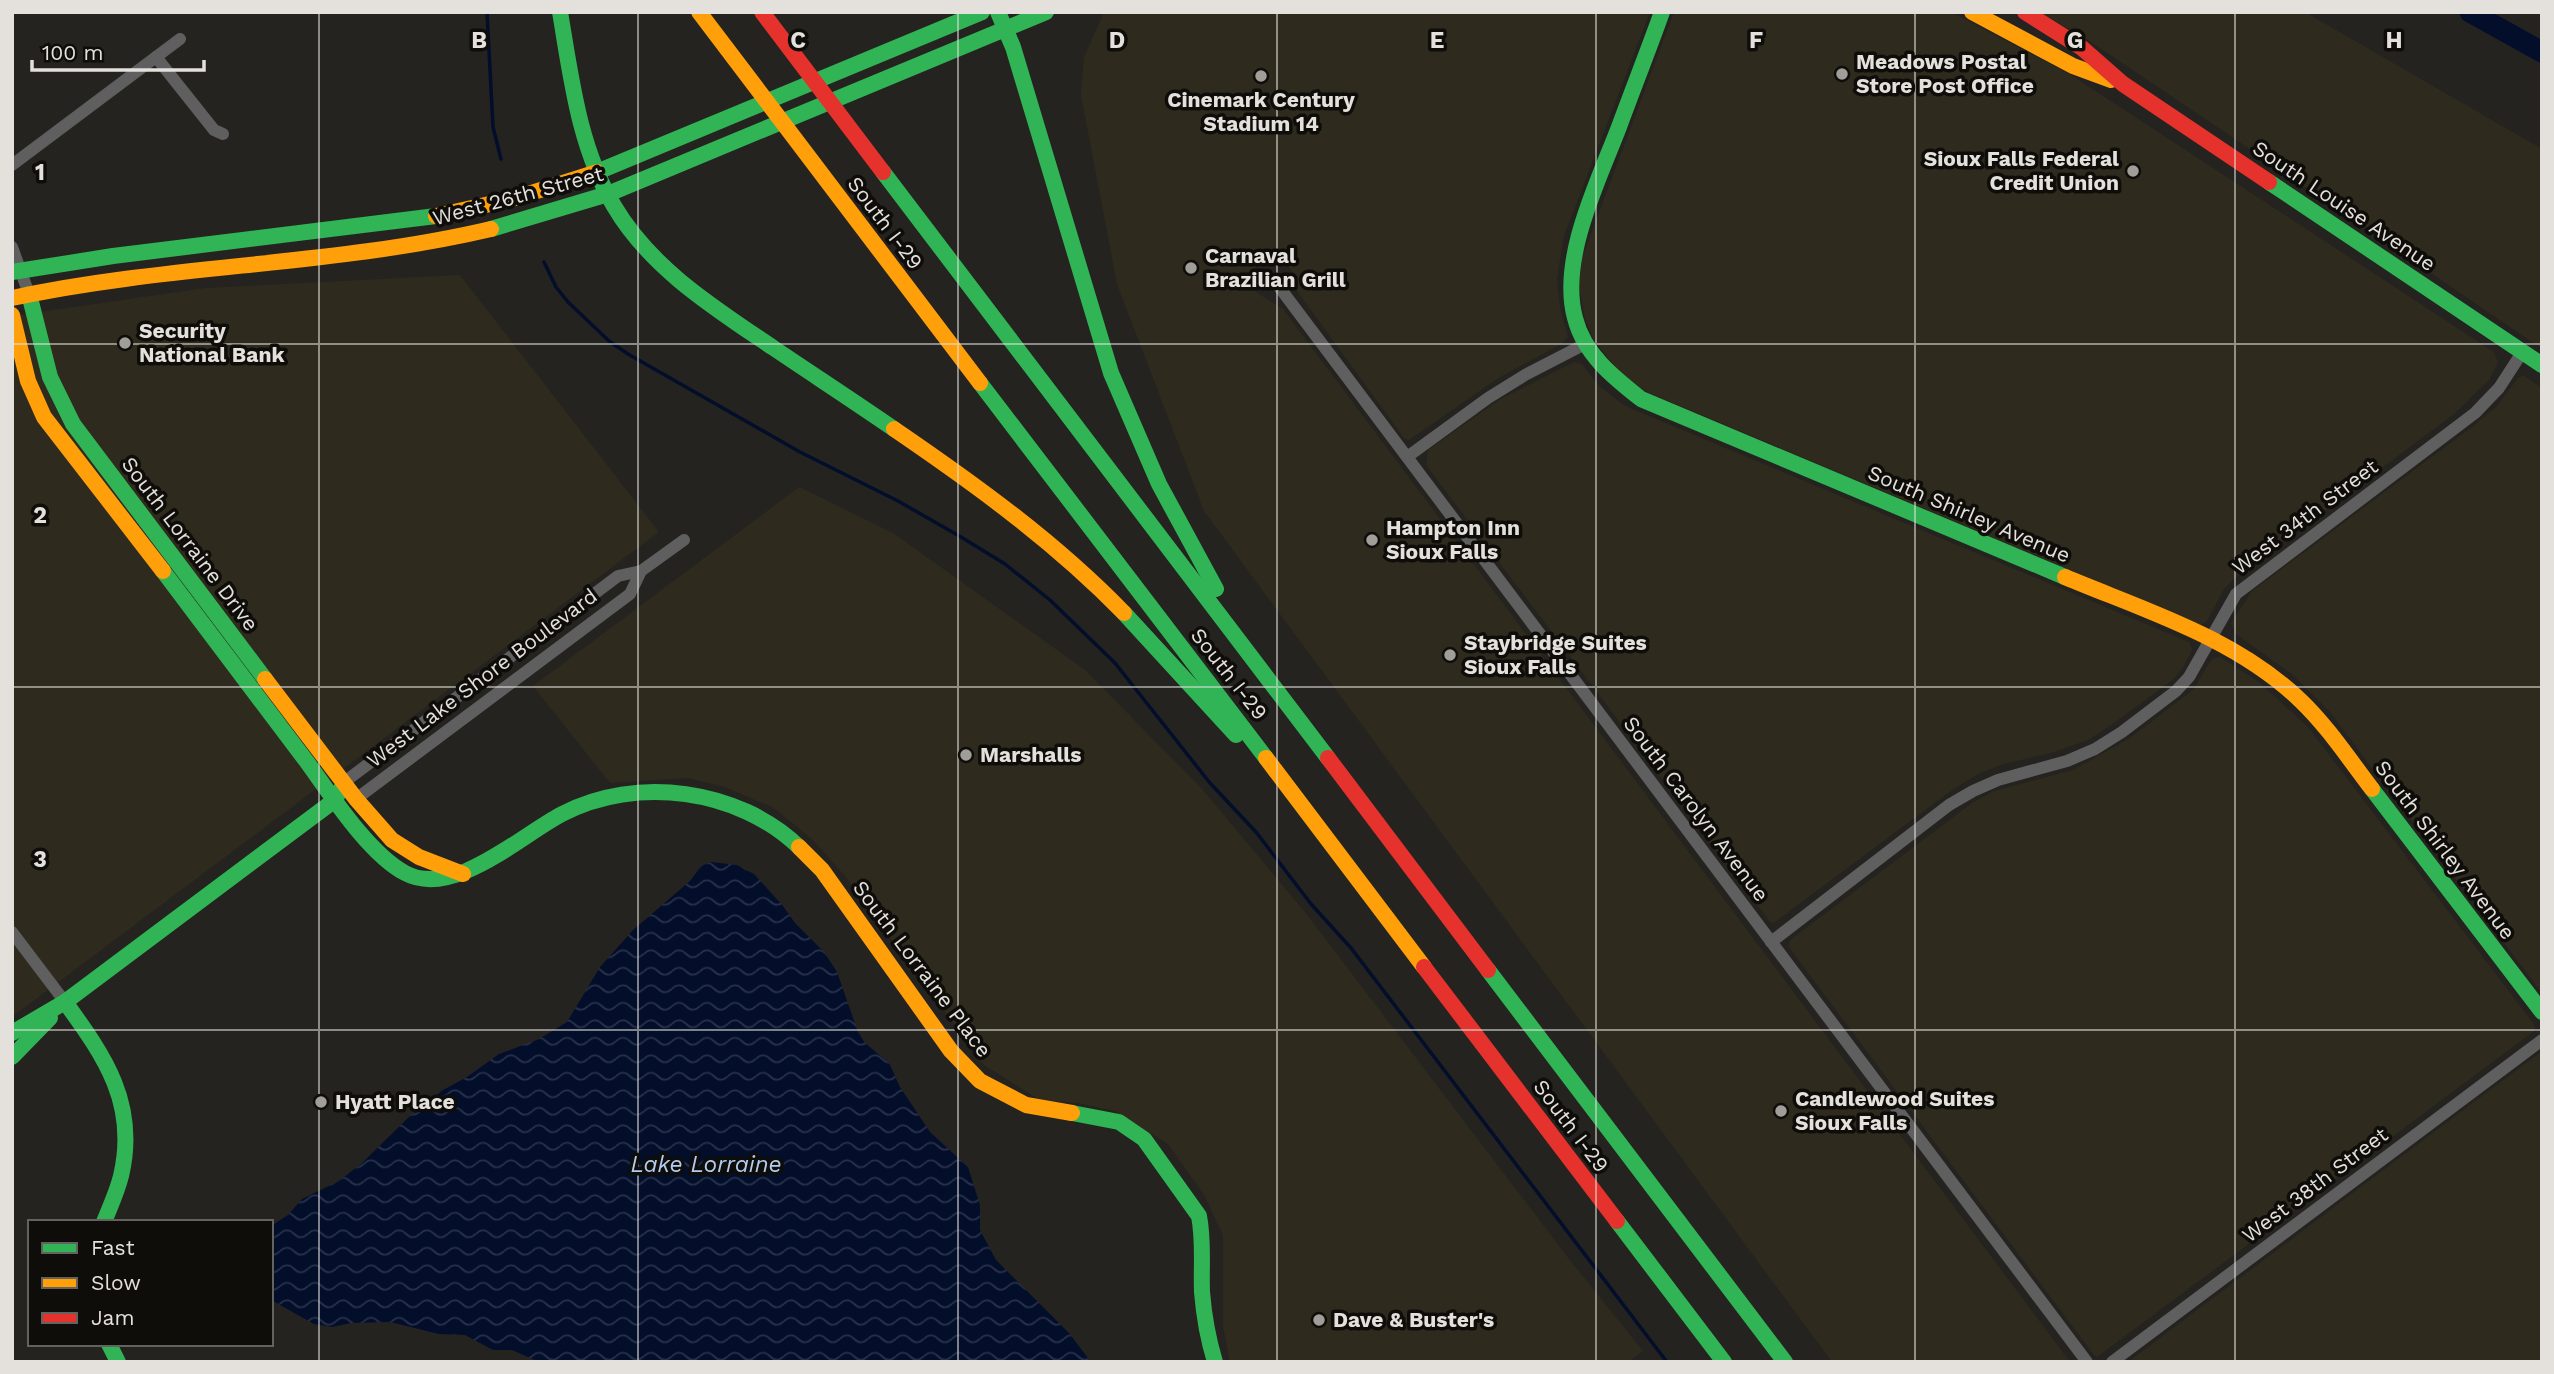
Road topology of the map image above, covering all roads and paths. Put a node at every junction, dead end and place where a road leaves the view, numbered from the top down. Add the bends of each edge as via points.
1 (560, 12) edge
2 (699, 12) edge
3 (762, 12) edge
4 (982, 12) edge
5 (998, 12) edge
6 (1046, 12) edge
7 (1662, 12) edge
8 (1972, 12) edge
9 (2025, 12) edge
10 (1007, 29) junction
11 (180, 39) dead end
12 (156, 57) junction
13 (2123, 84) junction
14 (223, 134) dead end
15 (12, 165) edge
16 (597, 172) junction
17 (608, 194) junction
18 (12, 247) edge
19 (16, 271) edge
20 (1274, 280) dead end
21 (12, 291) edge
22 (29, 294) junction
23 (12, 298) edge
24 (12, 315) edge
25 (1585, 344) junction
26 (2523, 351) junction
27 (2542, 365) edge
28 (1406, 457) junction
29 (684, 540) dead end
30 (641, 571) junction
31 (2212, 639) junction
32 (1286, 702) junction
33 (1275, 769) junction
34 (344, 783) junction
35 (356, 799) junction
36 (335, 800) junction
37 (463, 874) junction
38 (12, 932) edge
39 (1771, 942) junction
40 (65, 1002) junction
41 (2542, 1012) edge
42 (12, 1033) edge
43 (2542, 1040) edge
44 (12, 1057) edge
45 (105, 1220) edge
46 (110, 1346) edge
47 (118, 1362) edge
48 (1215, 1362) edge
49 (1724, 1362) edge
50 (1785, 1362) edge
51 (2087, 1362) edge
52 (2112, 1362) edge

1 - 16 main road via 584,134
2 - 33 main road, South I-29
3 - 32 main road, South I-29
4 - 16 main road, West 26th Street
5 - 10 main road
6 - 10 main road, West 26th Street
7 - 25 main road, South Shirley Avenue via 1576,246 1570,287
8 - 13 main road, South Louise Avenue via 2073,66
9 - 13 main road, South Louise Avenue via 2082,48
10 - 17 main road, West 26th Street
10 - 32 main road via 1126,413 1189,542
11 - 12 street
12 - 14 street via 214,130
12 - 15 street
13 - 26 main road, South Louise Avenue
16 - 17 main road
16 - 19 main road, West 26th Street via 512,199 421,220
17 - 22 main road, West 26th Street via 529,219 421,244 102,281
17 - 33 main road via 642,245 682,284 1041,536 1130,621 1215,717
18 - 19 street
19 - 21 main road
19 - 22 street
20 - 28 street, South Carolyn Avenue
22 - 23 main road, West 26th Street
22 - 34 main road, South Lorraine Drive via 61,406
24 - 36 main road, South Lorraine Drive via 29,387 50,429 87,470
25 - 28 street via 1494,394
25 - 31 main road, South Shirley Avenue via 1622,386 1641,399
26 - 27 main road, South Louise Avenue
26 - 31 street, West 34th Street via 2476,414 2236,594
28 - 39 street, South Carolyn Avenue
29 - 30 street, West Lake Shore Boulevard
30 - 34 street, West Lake Shore Boulevard via 618,576
30 - 35 street, West Lake Shore Boulevard via 630,594
31 - 39 street, West 34th Street via 2176,691 2122,732 2067,761 1998,780 1949,805
31 - 41 main road, South Shirley Avenue via 2270,673 2309,708
32 - 50 main road, South I-29
33 - 49 main road, South I-29
34 - 35 main road, South Lorraine Drive
34 - 36 main road, West Lake Shore Boulevard
35 - 36 main road
35 - 37 main road via 392,841
36 - 37 main road, South Lorraine Place via 371,844 405,873 425,880
36 - 40 main road, West Lake Shore Boulevard
37 - 48 main road, South Lorraine Place via 563,813 628,793 671,791 707,796 770,823 822,870 951,1051 980,1081 1026,1105 1119,1122 1153,1149 1199,1216 1206,1330
38 - 40 street
39 - 51 street, South Carolyn Avenue
40 - 42 main road, West Lake Shore Boulevard
40 - 44 main road, West Lake Shore Boulevard
40 - 45 main road via 113,1074 124,1111 123,1163
43 - 52 street, West 38th Street
46 - 47 main road

